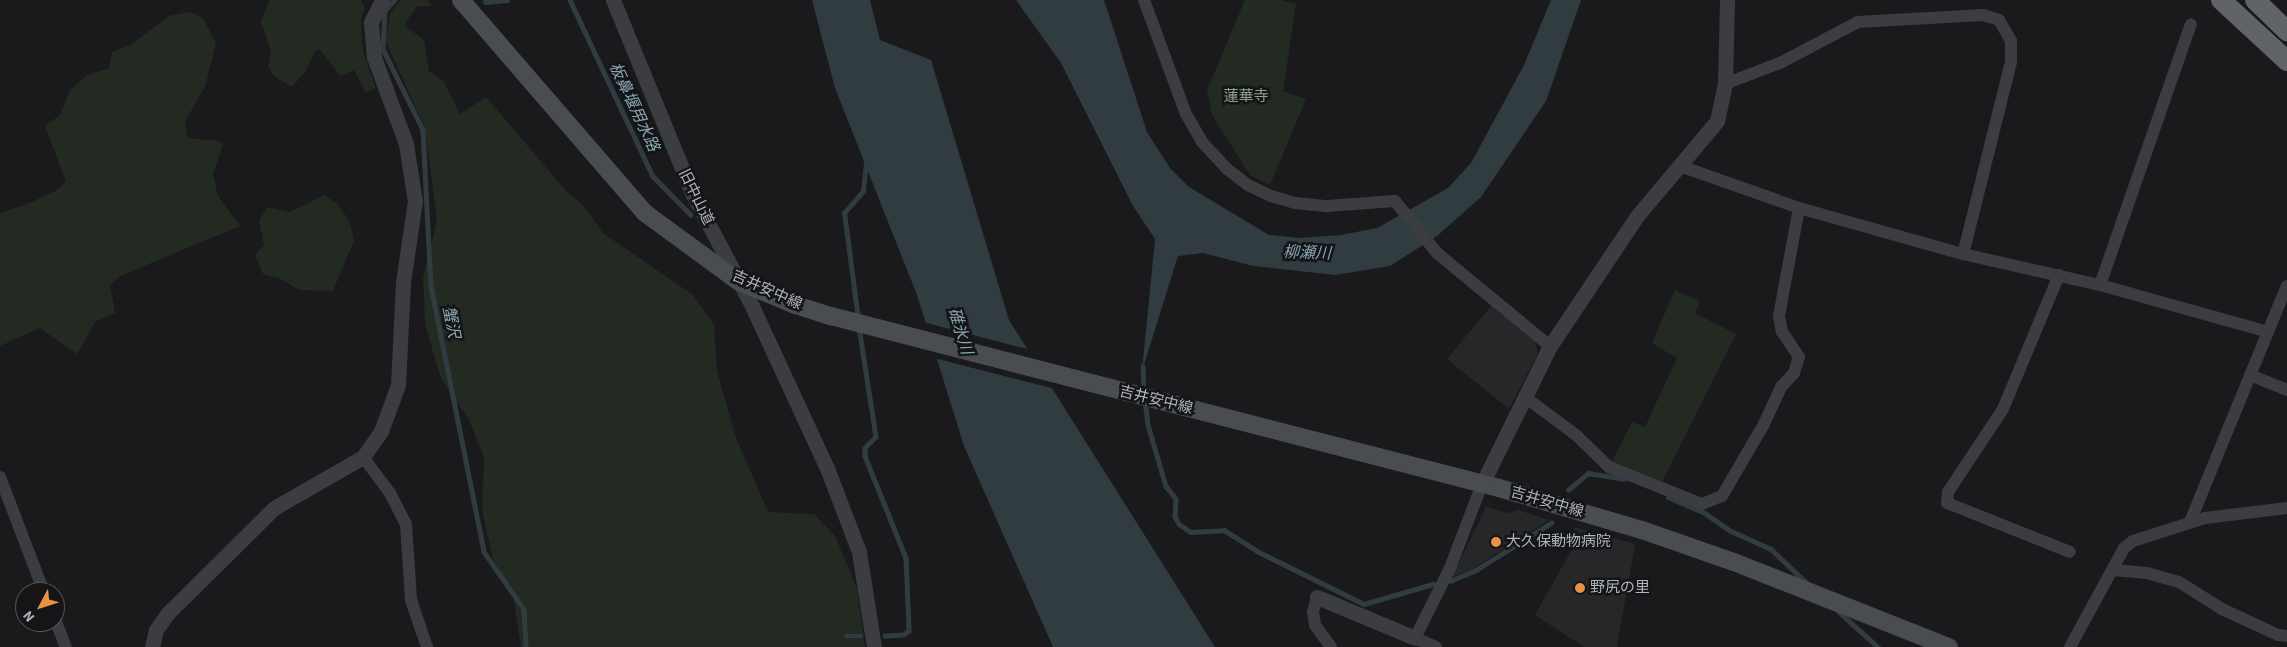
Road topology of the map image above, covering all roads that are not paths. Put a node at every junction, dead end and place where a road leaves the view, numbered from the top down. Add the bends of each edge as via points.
1 (382, 0) edge
2 (461, 0) edge
3 (613, 0) edge
4 (1144, 0) edge
5 (1727, 0) edge
6 (2221, 0) edge
7 (2255, 0) edge
8 (2191, 24) dead end
9 (2287, 31) edge
10 (2287, 61) edge
11 (1726, 84) junction
12 (1680, 166) junction
13 (1799, 208) junction
14 (1963, 254) junction
15 (2059, 275) junction
16 (738, 281) junction
17 (2100, 285) junction
18 (2287, 286) edge
19 (2268, 332) junction
20 (1550, 346) junction
21 (2250, 375) junction
22 (2287, 390) edge
23 (1525, 397) junction
24 (363, 457) junction
25 (0, 477) edge
26 (1482, 484) junction
27 (2287, 508) edge
28 (2190, 522) junction
29 (2070, 552) dead end
30 (2113, 570) junction
31 (40, 582) edge
32 (1317, 597) joint
33 (60, 632) edge
34 (2287, 636) edge
35 (1415, 638) junction
36 (66, 647) edge
37 (152, 647) edge
38 (428, 647) edge
39 (874, 647) edge
40 (1331, 647) edge
41 (1436, 647) edge
42 (1949, 647) edge
43 (2070, 647) edge

1 - 24 street via 371,22 374,57 406,144 415,201 403,282 398,385 381,431
2 - 16 main road, 吉井安中線 via 645,213
3 - 16 street, 旧中山道 via 692,193
4 - 20 street via 1186,114 1202,142 1226,168 1248,185 1296,203 1327,206 1395,201 1436,250
5 - 11 street
6 - 10 highway
7 - 9 highway
8 - 17 street
11 - 12 street via 1717,120
11 - 14 street via 1782,62 1858,22 1983,15 1999,20 2011,41 2012,62
12 - 13 street
12 - 20 street via 1637,216
13 - 14 street
13 - 23 street via 1779,316 1782,332 1799,357 1794,373 1781,387 1764,424 1722,496 1702,504 1608,467 1576,435
14 - 15 street
15 - 17 street
15 - 29 street via 2003,409 1948,492 1947,503
16 - 26 main road, 吉井安中線 via 821,313
16 - 39 street, 旧中山道 via 809,428 852,531 865,575
17 - 19 street
18 - 19 street
19 - 21 street
20 - 23 street
21 - 22 street
21 - 28 street
23 - 26 street
24 - 37 street via 274,508 168,613 156,630
24 - 38 street via 390,493 406,524 411,600
25 - 31 street
26 - 35 street via 1450,568
26 - 42 main road, 吉井安中線 via 1642,530
27 - 28 street
28 - 30 street via 2133,541 2124,548
30 - 34 street via 2147,573 2179,582 2222,609 2278,635
30 - 43 street
32 - 35 street
32 - 40 street via 1313,612 1315,625
33 - 36 street
35 - 41 street

